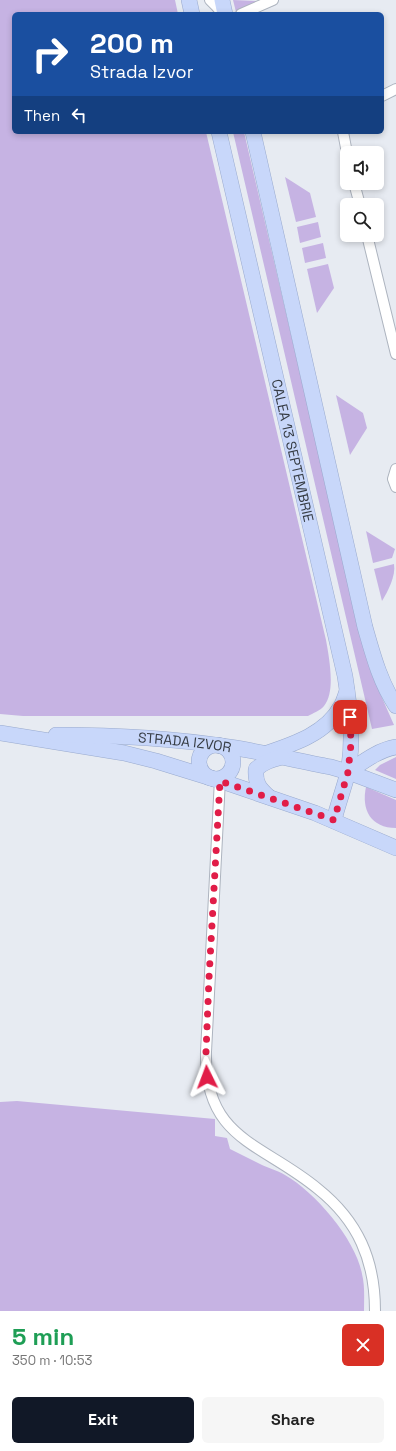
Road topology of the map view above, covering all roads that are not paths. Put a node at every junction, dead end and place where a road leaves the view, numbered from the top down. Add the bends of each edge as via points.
1 (189, 0) edge
2 (210, 0) edge
3 (222, 0) edge
4 (273, 0) edge
5 (192, 12) edge
6 (222, 12) edge
7 (224, 12) edge
8 (246, 12) edge
9 (396, 89) edge
10 (384, 95) edge
11 (219, 134) edge
12 (253, 134) edge
13 (342, 134) edge
14 (345, 146) edge
15 (369, 242) edge
16 (396, 354) edge
17 (396, 469) edge
18 (396, 487) edge
19 (347, 690) junction
20 (396, 706) edge
21 (0, 733) edge
22 (19, 735) junction
23 (220, 746) junction
24 (396, 747) edge
25 (266, 754) junction
26 (282, 757) junction
27 (348, 772) junction
28 (215, 779) junction
29 (396, 790) edge
30 (270, 797) junction
31 (334, 820) junction
32 (392, 843) edge
33 (375, 1311) edge

1 - 5 main road
2 - 6 street
3 - 7 main road
4 - 8 street
9 - 10 street
11 - 19 main road, CALEA 13 SEPTEMBRIE via 336,633
12 - 20 main road via 365,627 378,672
13 - 14 street
15 - 16 street
17 - 18 street via 393,478
19 - 25 main road via 334,716 315,733 293,745
19 - 27 main road, CALEA 13 SEPTEMBRIE via 351,725
21 - 22 main road, STRADA IZVOR
22 - 23 main road, STRADA IZVOR via 102,734
22 - 28 main road, STRADA IZVOR via 124,753
23 - 25 main road, STRADA IZVOR
23 - 28 main road via 230,752 234,762 230,773
23 - 28 main road via 209,747 201,754 199,765 201,770
24 - 27 main road via 375,754
25 - 26 main road, STRADA IZVOR
26 - 27 main road, STRADA IZVOR
26 - 30 main road via 268,760 256,769 257,785
27 - 29 main road
27 - 31 main road, CALEA 13 SEPTEMBRIE
28 - 30 main road, STRADA IZVOR
28 - 33 street via 206,1052 210,1090 225,1121 241,1138 293,1170 318,1189 337,1207 358,1235 370,1264 375,1290
30 - 31 main road, STRADA IZVOR
31 - 32 main road

